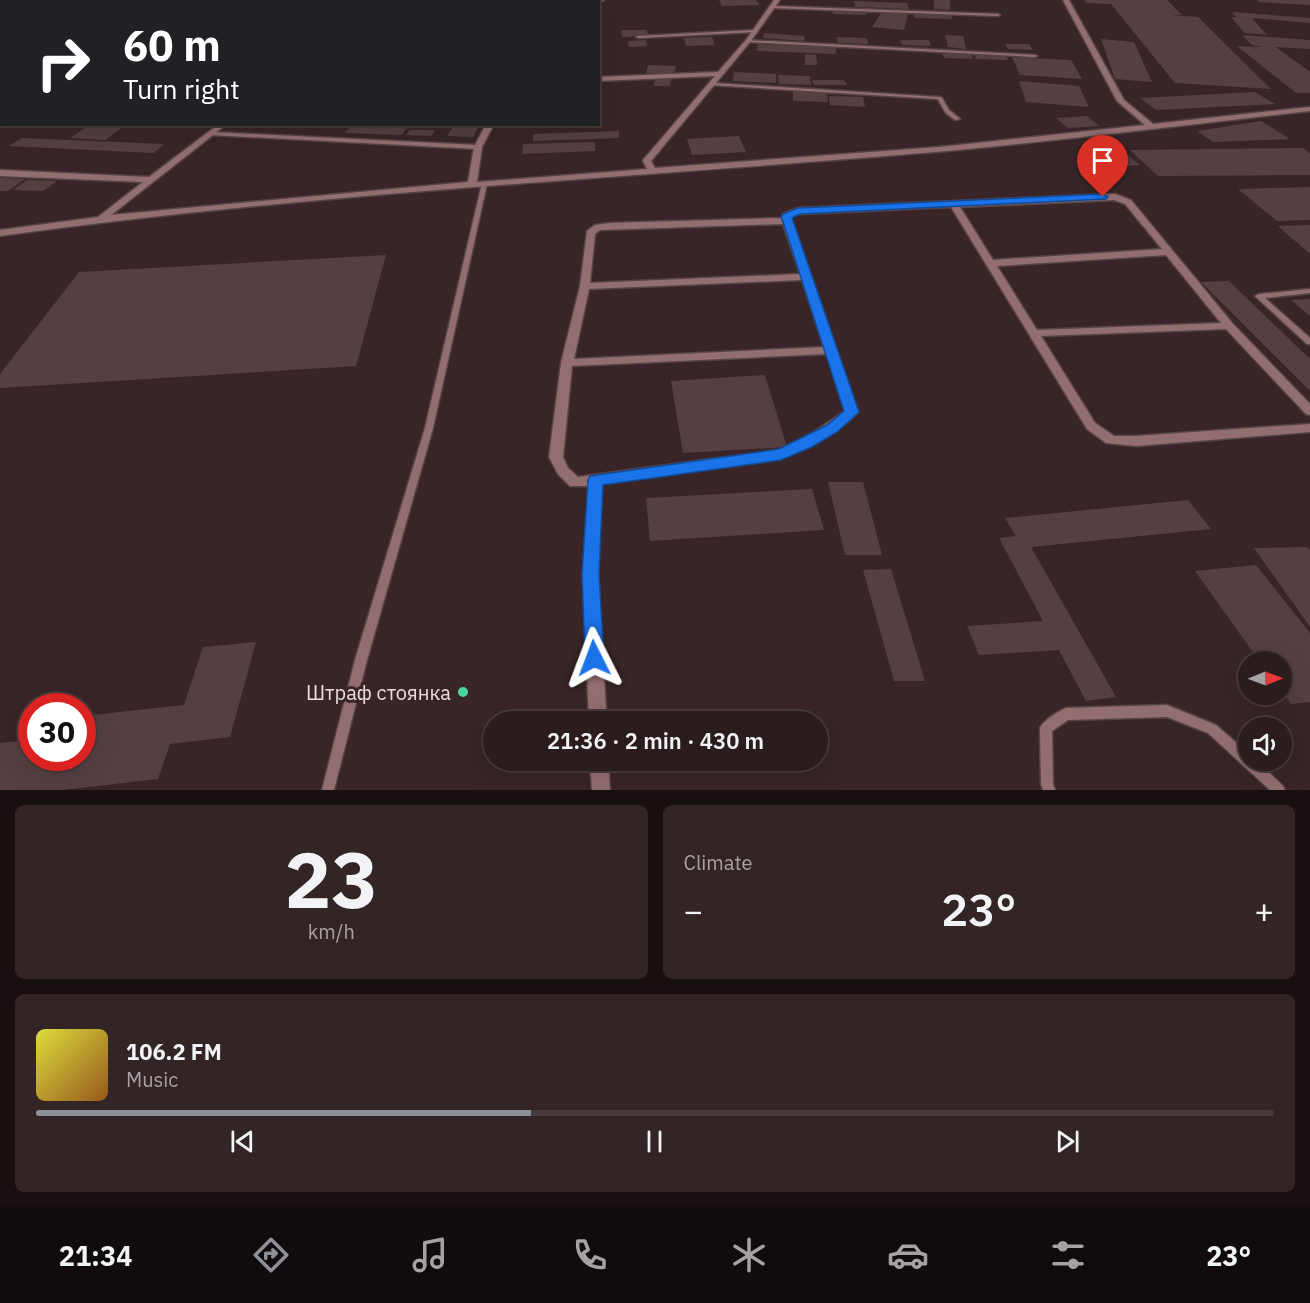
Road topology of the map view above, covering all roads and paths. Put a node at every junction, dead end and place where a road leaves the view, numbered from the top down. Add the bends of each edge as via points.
1 (586, 0) edge
2 (601, 0) edge
3 (777, 0) edge
4 (1066, 0) edge
5 (772, 7) junction
6 (998, 15) dead end
7 (754, 31) junction
8 (638, 37) dead end
9 (748, 41) junction
10 (1035, 56) dead end
11 (719, 74) junction
12 (600, 79) edge
13 (713, 84) junction
14 (1310, 109) edge
15 (957, 119) dead end
16 (1150, 125) junction
17 (222, 126) edge
18 (489, 126) edge
19 (212, 134) junction
20 (478, 147) junction
21 (652, 170) junction
22 (0, 173) edge
23 (151, 180) junction
24 (472, 184) junction
25 (484, 184) junction
26 (954, 204) junction
27 (101, 219) junction
28 (787, 222) junction
29 (0, 233) edge
30 (1168, 252) junction
31 (990, 263) junction
32 (806, 277) junction
33 (585, 286) junction
34 (1310, 291) edge
35 (1229, 326) junction
36 (1034, 333) junction
37 (1310, 342) edge
38 (831, 350) junction
39 (567, 363) junction
40 (1310, 411) edge
41 (1310, 428) edge
42 (596, 480) junction
43 (597, 711) edge
44 (600, 771) edge
45 (328, 790) edge
46 (601, 790) edge
47 (1049, 790) edge
48 (1279, 790) edge

1 - 2 street
3 - 5 street
4 - 16 street via 1121,101
5 - 6 lane
5 - 7 street
7 - 8 lane
7 - 9 street
9 - 10 lane
9 - 11 street
11 - 12 street
11 - 13 street
13 - 15 lane via 940,98
13 - 21 street via 647,161
14 - 16 street
16 - 21 street via 939,149
17 - 19 street
18 - 20 street
19 - 20 lane
19 - 23 street
20 - 24 street
21 - 25 street
22 - 23 street
23 - 27 street
24 - 25 street
24 - 27 street
25 - 45 lane via 429,428 361,660
26 - 28 street via 798,212 786,216
26 - 30 street via 1115,197 1128,202
26 - 31 street
27 - 29 street
28 - 32 street
28 - 33 street via 598,227 590,233
30 - 31 street
30 - 35 street
31 - 36 street
32 - 33 street
32 - 38 street
33 - 39 street
34 - 37 lane via 1259,296
35 - 36 street
35 - 40 street
36 - 41 street via 1091,426 1111,440
38 - 39 street
38 - 42 street via 852,412 807,443 781,454
39 - 42 street via 556,457 575,482
42 - 43 street via 590,574
44 - 46 street
47 - 48 lane via 1046,728 1066,714 1167,711 1212,729

